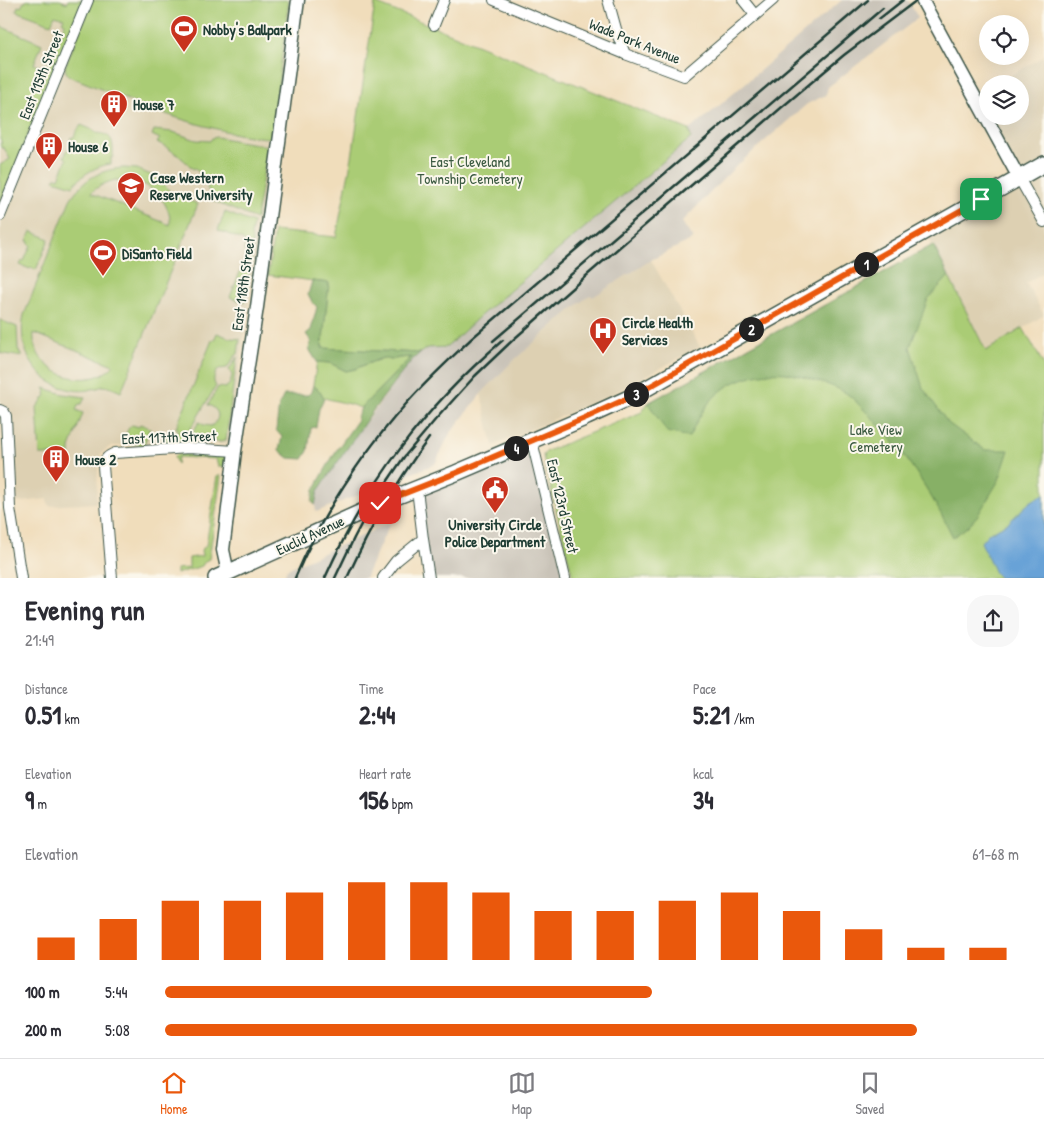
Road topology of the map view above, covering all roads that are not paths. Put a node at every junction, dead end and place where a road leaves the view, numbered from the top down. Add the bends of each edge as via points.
1 (88, 0) edge
2 (298, 0) edge
3 (444, 0) edge
4 (494, 0) edge
5 (608, 0) edge
6 (742, 0) edge
7 (773, 0) edge
8 (922, 0) edge
9 (755, 15) junction
10 (434, 25) dead end
11 (626, 54) junction
12 (1044, 164) edge
13 (1019, 178) junction
14 (0, 216) edge
15 (1044, 222) edge
16 (0, 410) edge
17 (532, 441) junction
18 (235, 451) junction
19 (417, 489) junction
20 (423, 539) junction
21 (222, 575) edge
22 (21, 578) edge
23 (112, 578) edge
24 (383, 578) edge
25 (429, 578) edge
26 (565, 578) edge

1 - 14 street, East 115th Street
2 - 18 street, East 118th Street
3 - 10 street
4 - 11 street, Wade Park Avenue
5 - 11 street
6 - 9 street
7 - 9 street, Wade Park Avenue
8 - 13 street
9 - 11 street, Wade Park Avenue via 684,76
12 - 13 main road, Euclid Avenue
13 - 15 street
13 - 17 main road, Euclid Avenue via 633,396
16 - 22 street via 6,416 10,508
17 - 19 main road, Euclid Avenue
17 - 26 street, East 123rd Street
18 - 21 street, East 118th Street
18 - 23 street, East 117th Street via 189,448 108,455 103,466
19 - 20 street
19 - 21 main road, Euclid Avenue
20 - 24 street via 396,561
20 - 25 street

